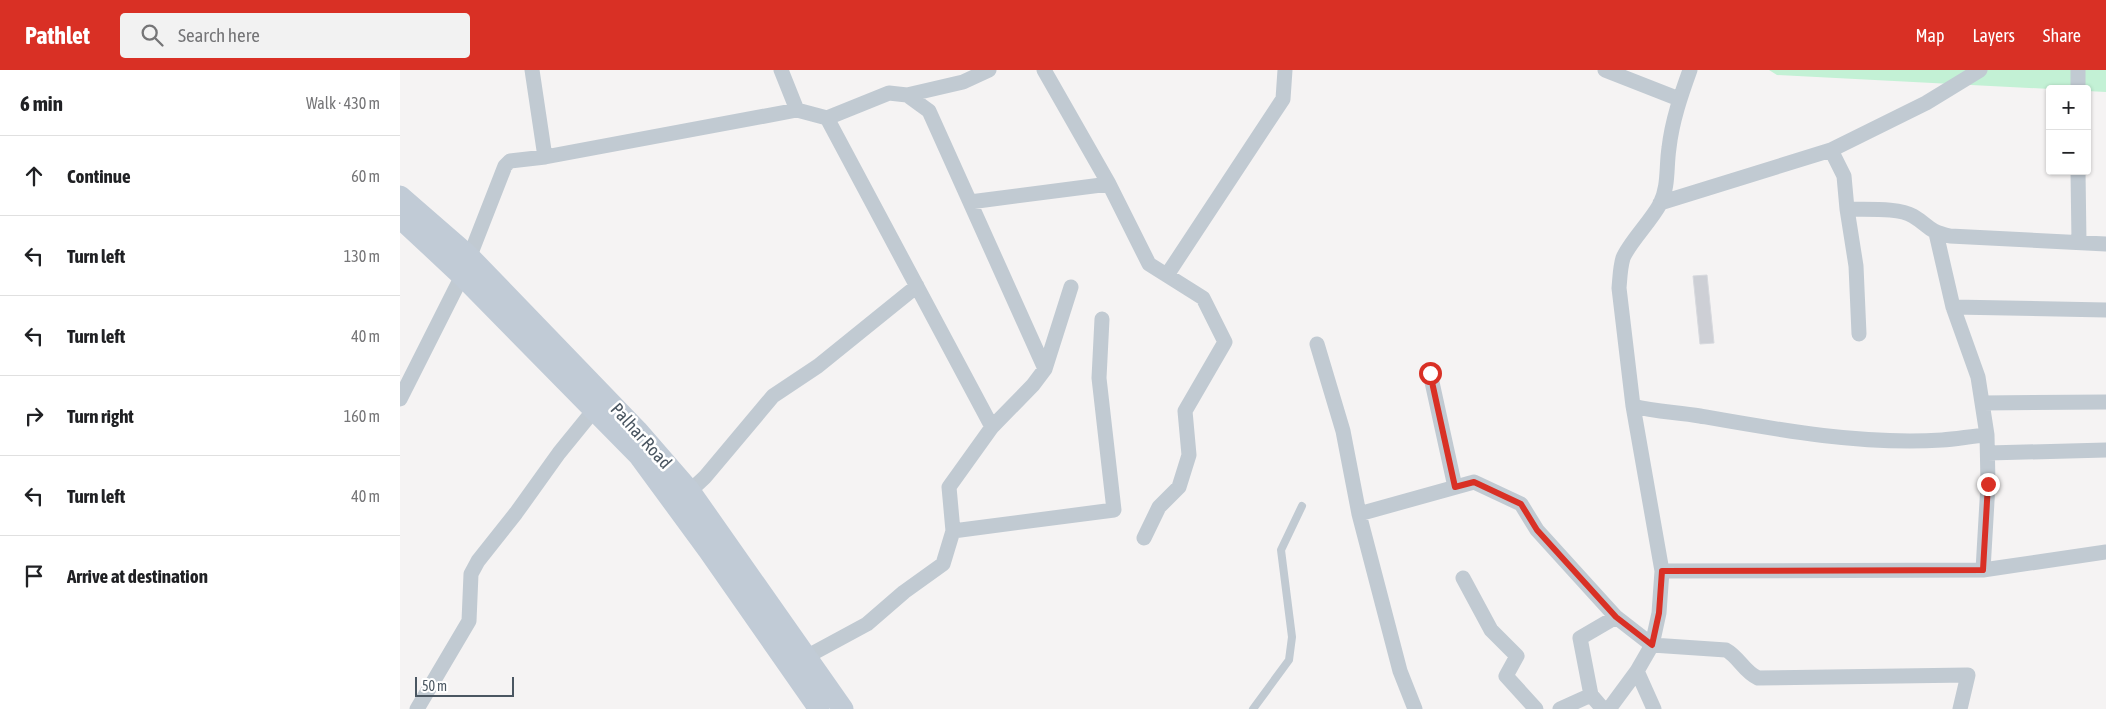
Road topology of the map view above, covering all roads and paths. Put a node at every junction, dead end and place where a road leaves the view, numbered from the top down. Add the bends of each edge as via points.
1 (532, 70) edge
2 (780, 70) edge
3 (988, 70) edge
4 (1044, 70) edge
5 (1285, 70) edge
6 (1605, 70) edge
7 (1690, 70) edge
8 (1980, 70) edge
9 (2078, 70) edge
10 (2078, 85) edge
11 (907, 96) junction
12 (1679, 99) junction
13 (796, 110) junction
14 (827, 118) junction
15 (1831, 150) junction
16 (545, 156) junction
17 (2078, 175) edge
18 (1109, 184) junction
19 (400, 196) edge
20 (970, 202) junction
21 (1660, 203) junction
22 (1847, 209) junction
23 (400, 218) edge
24 (1936, 233) junction
25 (2079, 242) junction
26 (2106, 244) edge
27 (466, 266) junction
28 (1167, 275) junction
29 (917, 286) junction
30 (1071, 287) dead end
31 (1953, 307) junction
32 (2106, 310) edge
33 (1102, 319) dead end
34 (1859, 334) dead end
35 (1317, 344) dead end
36 (1045, 369) junction
37 (1430, 373) dead end
38 (400, 399) edge
39 (2106, 402) edge
40 (1982, 403) junction
41 (1633, 406) junction
42 (594, 410) junction
43 (992, 427) junction
44 (1987, 435) junction
45 (2106, 450) edge
46 (1988, 453) junction
47 (1455, 487) junction
48 (690, 491) junction
49 (1302, 506) dead end
50 (1359, 514) junction
51 (953, 531) junction
52 (1144, 538) dead end
53 (2106, 552) edge
54 (1983, 570) junction
55 (1662, 571) junction
56 (1463, 578) dead end
57 (1616, 617) junction
58 (1652, 645) junction
59 (806, 658) junction
60 (1637, 671) junction
61 (1591, 695) junction
62 (417, 709) edge
63 (818, 709) edge
64 (843, 709) edge
65 (1253, 709) edge
66 (1416, 709) edge
67 (1536, 709) edge
68 (1560, 709) edge
69 (1603, 709) edge
70 (1608, 709) edge
71 (1654, 709) edge
72 (1960, 709) edge

1 - 16 street
2 - 13 street
3 - 11 street via 963,82
4 - 18 street
5 - 28 street via 1283,99
6 - 12 street
7 - 12 street
8 - 15 street via 1926,103
9 - 10 street
11 - 14 street via 889,93
11 - 20 street via 929,111
12 - 21 street via 1669,147 1666,186
13 - 14 street
13 - 16 street
14 - 29 street
15 - 21 street
15 - 22 street via 1844,176
16 - 27 street via 510,161 505,166
17 - 25 street
18 - 20 street
18 - 28 street via 1149,264
19 - 27 main road, Palhar Road
20 - 36 street
21 - 41 street via 1624,256 1620,271 1619,288
22 - 24 street via 1900,211 1912,215
22 - 34 street via 1856,266
23 - 27 main road, Palhar Road
24 - 25 street
24 - 31 street
25 - 26 street
27 - 38 street
27 - 42 main road, Palhar Road
27 - 48 main road, Palhar Road via 637,430
28 - 52 street via 1203,298 1225,342 1184,411 1189,455 1179,487 1159,508
29 - 43 street
29 - 48 street via 818,366 773,396
30 - 36 street
31 - 32 street
31 - 40 street via 1978,376
33 - 51 street via 1099,378 1114,510
35 - 50 street via 1343,431
36 - 43 street
37 - 47 street
39 - 40 street
40 - 44 street
41 - 44 street via 1836,437 1941,440
41 - 55 street
42 - 62 street via 478,561 471,574 469,621
42 - 63 main road, Palhar Road via 639,456
43 - 51 street via 949,487
44 - 46 street
45 - 46 street
46 - 54 street
47 - 50 street
47 - 57 street via 1474,482 1521,504 1537,530
48 - 59 main road, Palhar Road
49 - 65 lane via 1281,550 1292,637 1289,660
50 - 66 street via 1400,671
51 - 59 street via 943,564 867,624
53 - 54 street
54 - 55 street
55 - 58 street via 1659,613
56 - 67 street via 1491,630 1517,656 1506,676
57 - 58 street
57 - 61 street via 1580,638
58 - 60 street
58 - 72 street via 1726,650 1758,678 1968,675
59 - 64 main road, Palhar Road
60 - 70 street
60 - 71 street
61 - 68 street
61 - 69 street

